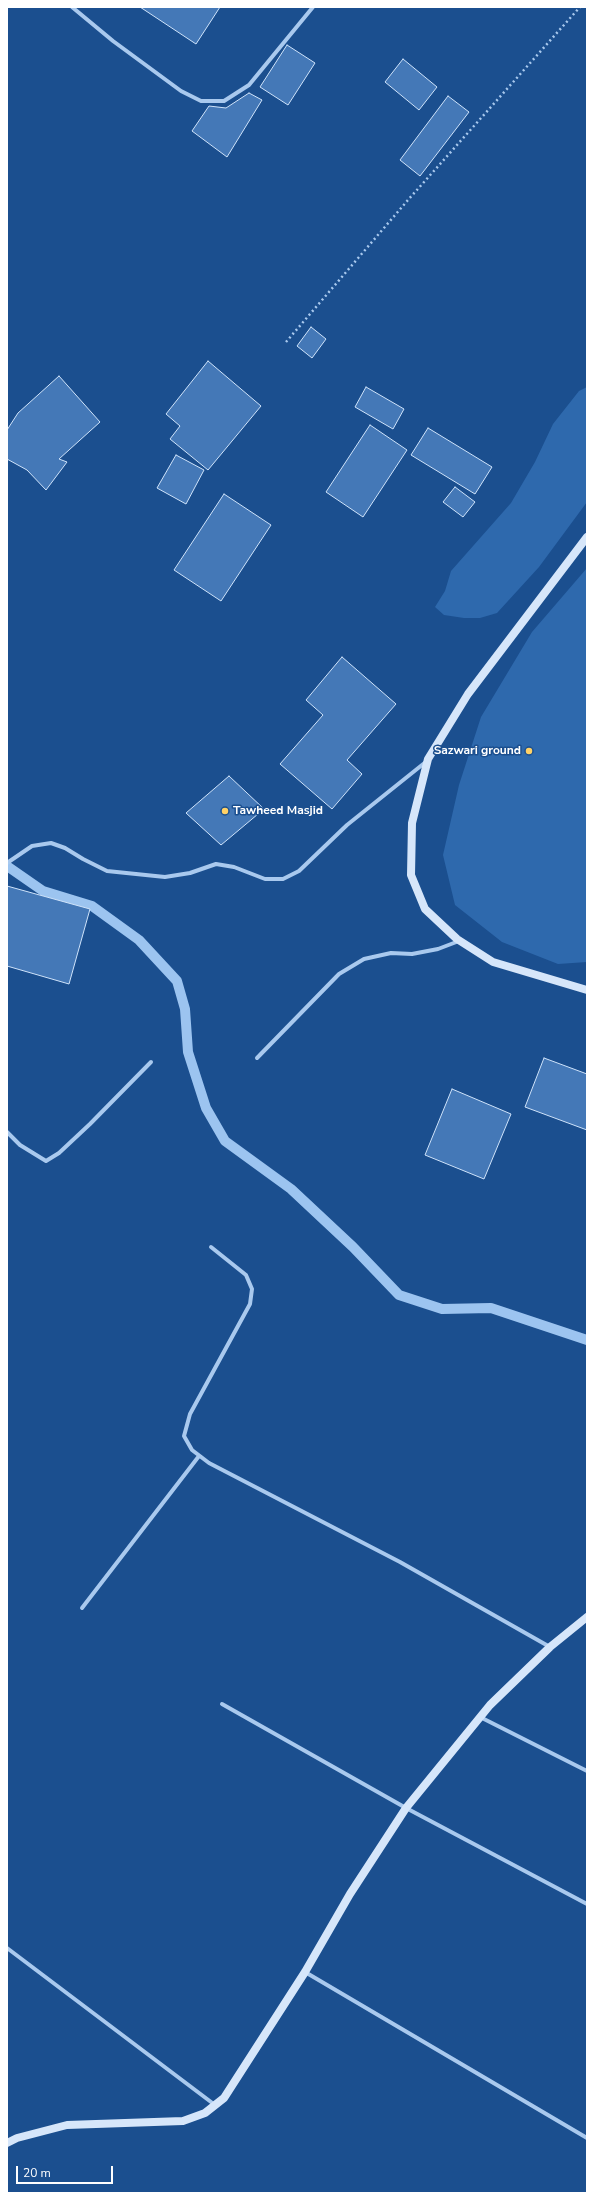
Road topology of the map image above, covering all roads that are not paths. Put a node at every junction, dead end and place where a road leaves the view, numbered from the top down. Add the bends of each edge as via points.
1 (72, 7) edge
2 (313, 7) edge
3 (587, 537) edge
4 (428, 759) junction
5 (7, 863) edge
6 (460, 941) junction
7 (587, 990) edge
8 (257, 1058) dead end
9 (151, 1062) dead end
10 (7, 1132) edge
11 (211, 1247) dead end
12 (199, 1456) junction
13 (82, 1608) dead end
14 (587, 1617) edge
15 (550, 1647) junction
16 (222, 1704) dead end
17 (480, 1717) junction
18 (587, 1771) edge
19 (406, 1808) junction
20 (587, 1904) edge
21 (7, 1948) edge
22 (305, 1972) junction
23 (215, 2106) junction
24 (587, 2138) edge
25 (7, 2143) edge

1 - 2 street via 182,92 201,101 224,101 249,85
3 - 4 street via 468,694
4 - 5 street via 347,825 299,871 283,879 265,879 234,867 216,864 190,873 165,877 107,871 51,843 32,846
4 - 6 street via 412,823 412,875 425,909
6 - 7 street via 493,962
6 - 8 street via 412,954 391,953 364,959 339,974 301,1010
9 - 10 street via 59,1153 46,1160 20,1145
11 - 12 street via 246,1275 252,1289 250,1304 190,1414 184,1436
12 - 13 street
12 - 15 street via 400,1562
14 - 15 street
15 - 17 street
16 - 19 street
17 - 18 street
17 - 19 street
19 - 20 street
19 - 22 street via 350,1894
21 - 23 street
22 - 23 street via 224,2098
22 - 24 street
23 - 25 street via 205,2113 183,2121 67,2125

